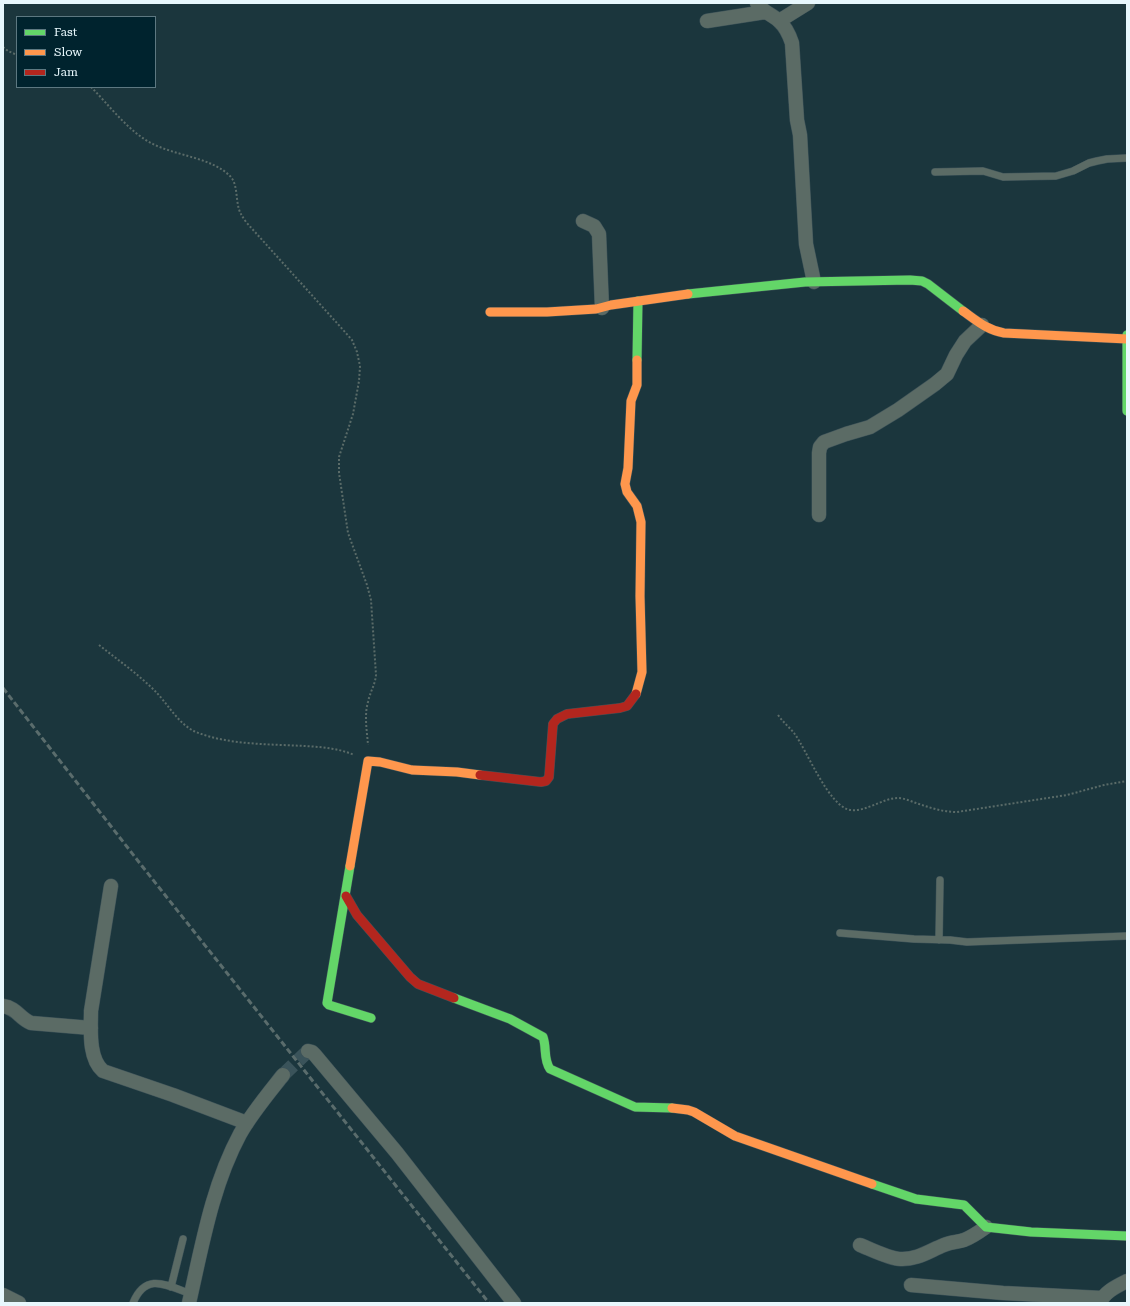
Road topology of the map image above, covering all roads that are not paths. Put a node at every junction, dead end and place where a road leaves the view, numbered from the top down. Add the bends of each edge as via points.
1 (808, 3) edge
2 (761, 7) edge
3 (707, 21) dead end
4 (779, 21) junction
5 (1127, 158) edge
6 (935, 172) dead end
7 (583, 221) dead end
8 (814, 282) junction
9 (638, 301) junction
10 (602, 308) junction
11 (490, 312) dead end
12 (982, 325) junction
13 (1127, 335) edge
14 (1127, 339) edge
15 (1127, 411) edge
16 (819, 515) dead end
17 (940, 880) dead end
18 (111, 886) dead end
19 (346, 896) junction
20 (840, 934) dead end
21 (1127, 936) edge
22 (939, 940) junction
23 (3, 1006) edge
24 (371, 1018) dead end
25 (91, 1028) junction
26 (308, 1051) dead end
27 (283, 1075) tunnel mouth
28 (247, 1123) junction
29 (986, 1227) junction
30 (1127, 1236) edge
31 (183, 1239) dead end
32 (860, 1245) dead end
33 (1127, 1282) edge
34 (911, 1285) dead end
35 (170, 1287) junction
36 (3, 1295) edge
37 (190, 1299) edge
38 (1101, 1301) edge
39 (19, 1303) edge
40 (133, 1303) edge
41 (514, 1303) edge

1 - 4 street
2 - 3 street
2 - 4 street
4 - 8 street via 790,35 792,48 806,244
5 - 6 lane via 1097,161 1056,176 1003,177 983,171
7 - 10 street via 594,226 599,234
8 - 9 main road
8 - 12 main road via 922,281
9 - 10 main road
9 - 19 main road via 637,385 631,401 628,468 625,480 626,489 637,506 641,522 642,672 637,693 626,706 620,708 567,714 557,719 551,735 549,777 546,781 412,770 369,760
10 - 11 main road via 547,312
12 - 14 main road via 1004,333
12 - 16 street via 965,341 947,374 935,384 870,427 824,442 819,453
13 - 14 main road
14 - 15 main road
17 - 22 lane
18 - 25 street via 93,995
19 - 24 main road via 327,1003
19 - 29 main road via 357,915 418,984 510,1019 543,1037 545,1060 550,1069 635,1107 673,1108 694,1112 735,1136 848,1176 916,1199 964,1205
20 - 22 lane
21 - 22 lane via 968,942
23 - 25 street via 12,1008 30,1023
25 - 28 street via 93,1054 98,1067 103,1071
26 - 41 street via 315,1055 397,1152
27 - 28 street
28 - 37 street via 217,1187
29 - 30 main road via 1031,1232
29 - 32 street via 964,1240 911,1258 894,1258
31 - 35 lane
33 - 38 street via 1106,1294
34 - 38 street
35 - 37 lane
35 - 40 lane via 154,1283 146,1285 138,1292
36 - 39 street

